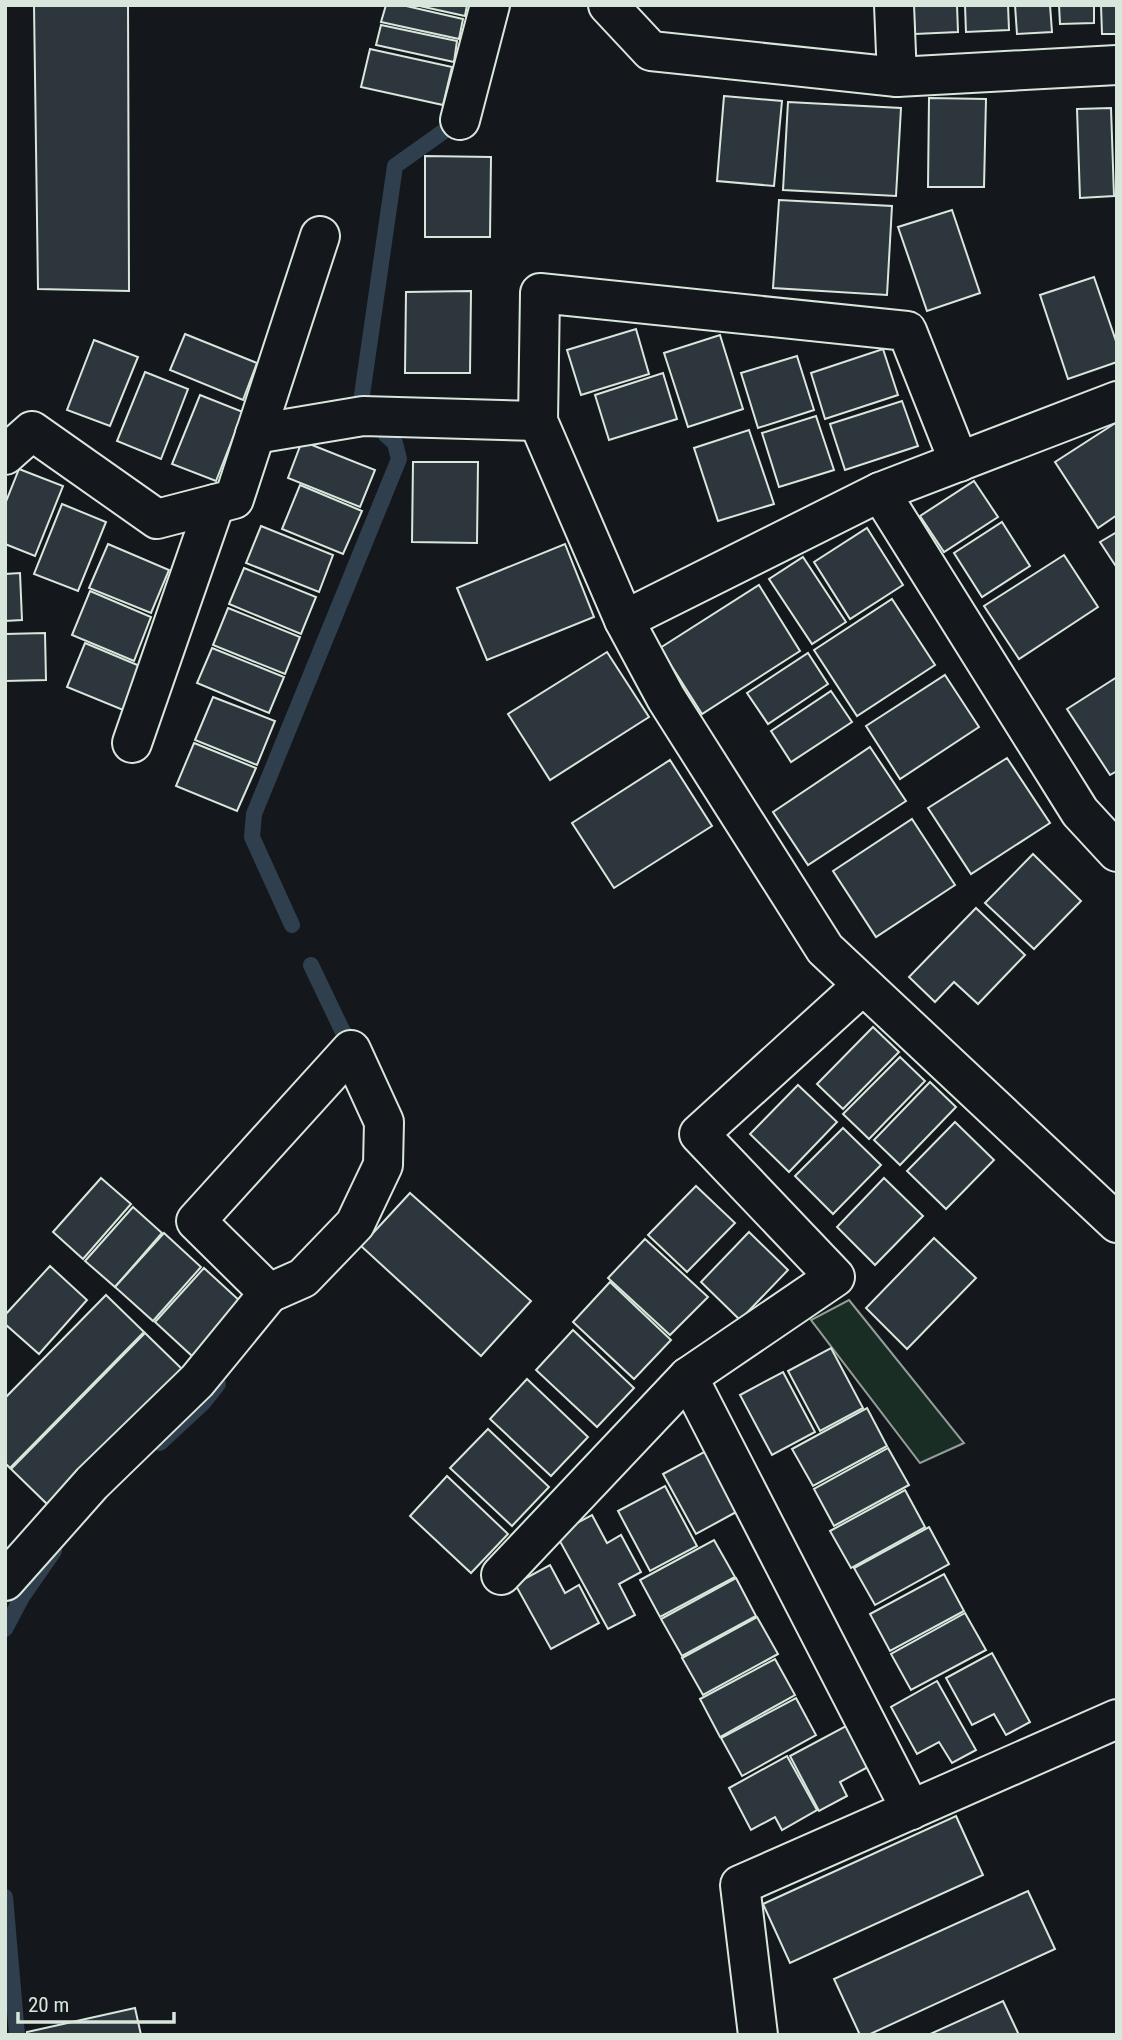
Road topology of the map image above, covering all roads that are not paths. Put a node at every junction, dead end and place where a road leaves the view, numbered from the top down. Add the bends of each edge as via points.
1 (490, 5) edge
2 (608, 5) edge
3 (894, 5) edge
4 (1117, 65) edge
5 (897, 77) junction
6 (460, 120) dead end
7 (320, 236) dead end
8 (1117, 401) edge
9 (538, 421) junction
10 (255, 434) junction
11 (5, 455) edge
12 (959, 462) junction
13 (880, 492) junction
14 (215, 504) junction
15 (624, 620) junction
16 (132, 743) dead end
17 (1117, 852) edge
18 (863, 985) junction
19 (1117, 1223) edge
20 (269, 1293) junction
21 (688, 1377) junction
22 (501, 1575) dead end
23 (5, 1581) edge
24 (1117, 1719) edge
25 (911, 1810) junction
26 (758, 2035) edge

1 - 6 street
2 - 5 street via 651,51
3 - 5 street
4 - 5 street
7 - 10 street
8 - 12 street
9 - 10 street via 363,416
9 - 12 street via 540,293 907,331
9 - 15 street
10 - 14 street via 234,499
11 - 14 street via 32,431 157,519
12 - 13 street
13 - 15 street
13 - 17 street via 1080,812
14 - 16 street
15 - 18 street via 666,698 825,949
18 - 19 street
18 - 21 street via 699,1134 835,1277
20 - 20 street via 303,1278 355,1224 383,1165 384,1122 351,1050 196,1222
20 - 23 street via 197,1381 92,1483
21 - 22 street
21 - 25 street
24 - 25 street
25 - 26 street via 740,1885

